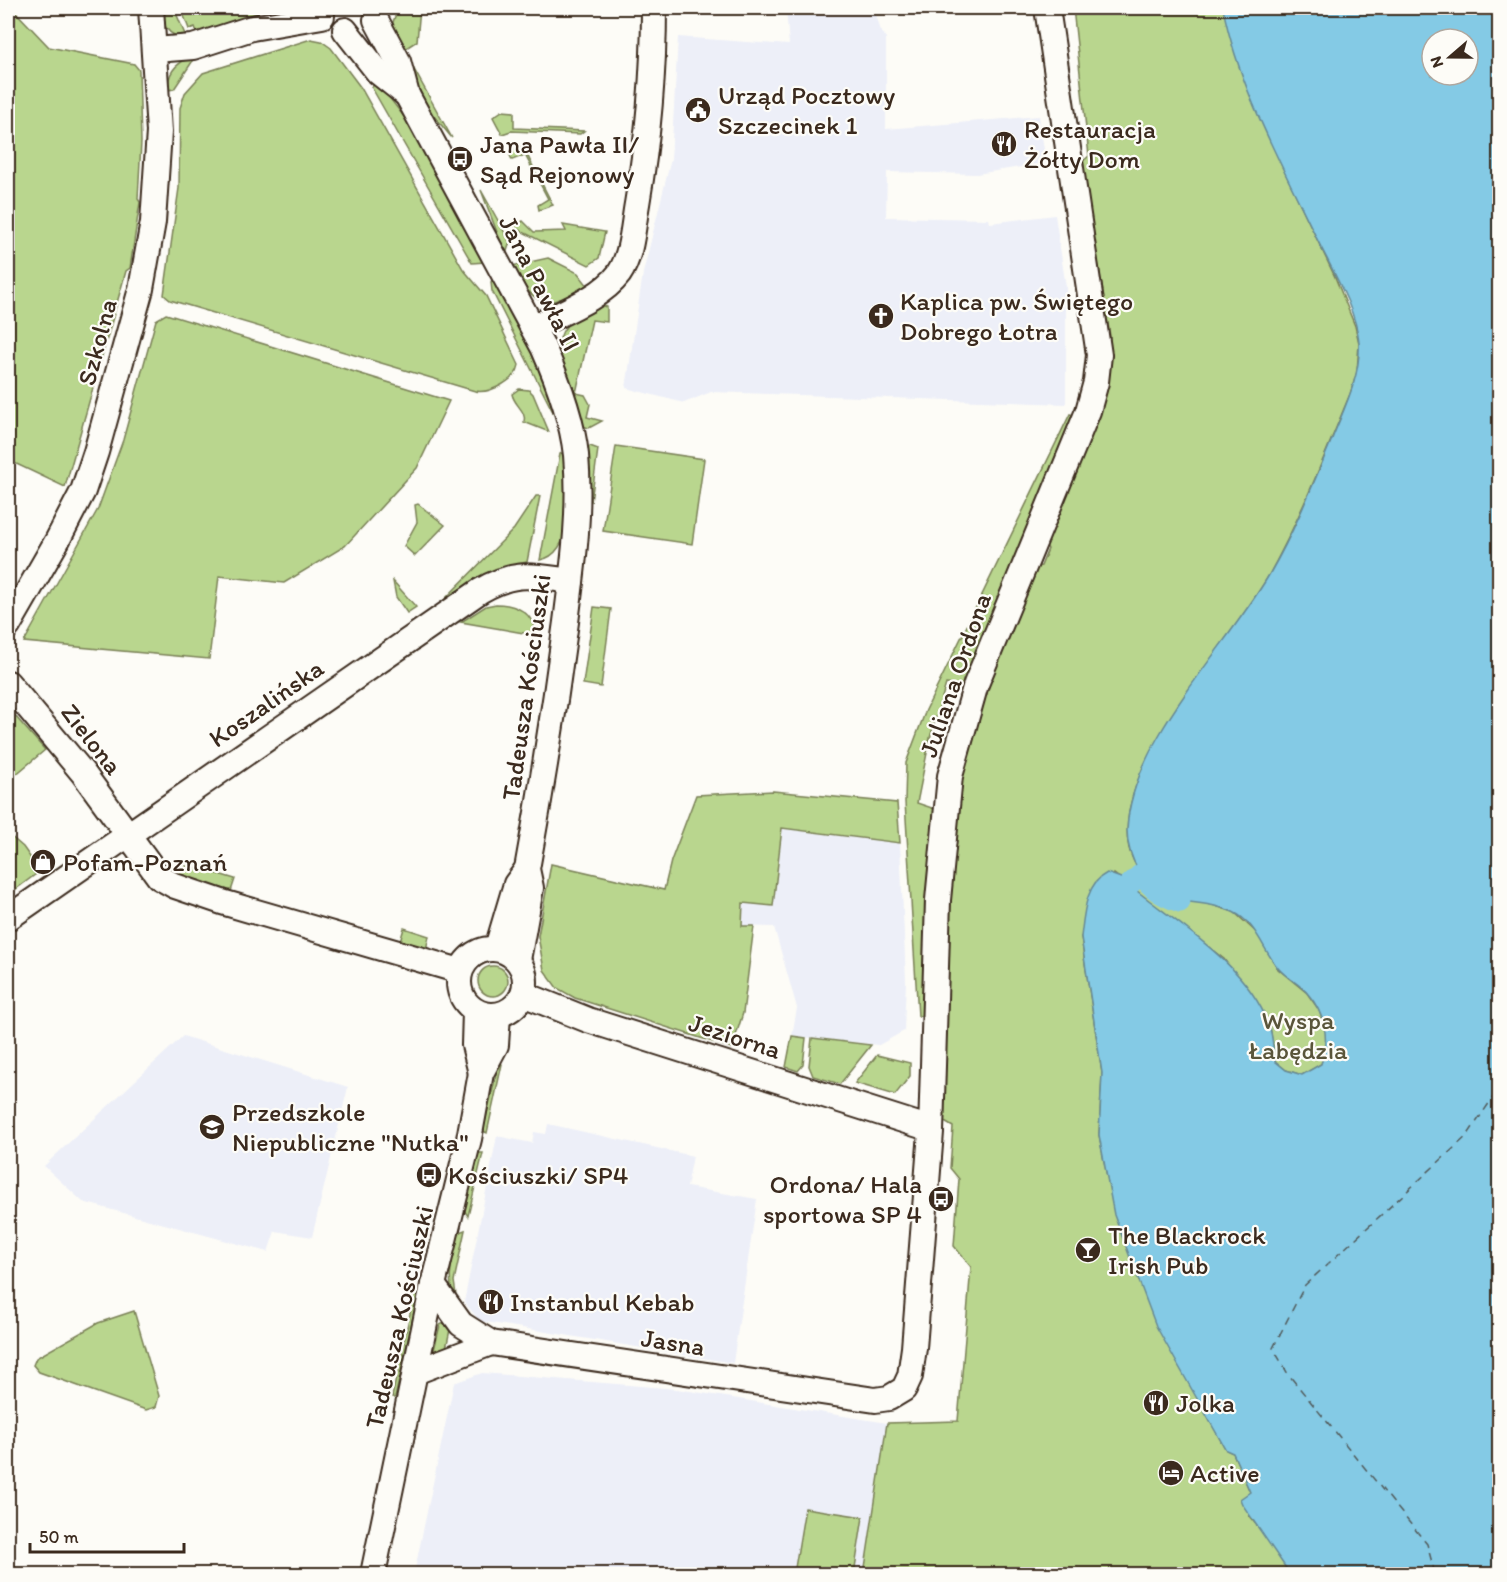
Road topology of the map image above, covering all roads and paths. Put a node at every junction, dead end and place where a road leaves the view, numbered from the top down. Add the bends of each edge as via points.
1 (151, 8) edge
2 (287, 8) edge
3 (654, 8) edge
4 (1047, 8) edge
5 (320, 12) edge
6 (380, 14) edge
7 (252, 28) junction
8 (345, 30) junction
9 (155, 50) junction
10 (407, 95) junction
11 (534, 327) junction
12 (578, 512) joint
13 (571, 581) junction
14 (8, 626) edge
15 (8, 683) edge
16 (127, 834) junction
17 (8, 918) edge
18 (508, 954) junction
19 (460, 971) junction
20 (523, 994) junction
21 (486, 1013) junction
22 (931, 1129) junction
23 (434, 1285) junction
24 (491, 1343) junction
25 (415, 1372) junction
26 (847, 1396) joint
27 (373, 1575) edge

1 - 9 street, Szkolna
2 - 7 street
3 - 11 street via 645,153 628,256 618,275 605,287
4 - 22 street, Juliana Ordona via 1100,355 1088,411 976,684 950,776 938,900
5 - 7 street
5 - 8 street via 336,28
6 - 8 street via 367,27
6 - 10 street, Jana Pawła II
7 - 9 street via 193,46
8 - 10 street, Jana Pawła II via 378,72
9 - 14 street, Szkolna via 159,132 156,188 141,289 83,491
10 - 11 street, Jana Pawła II
11 - 12 street, Jana Pawła II via 568,417 576,454
12 - 13 street, Tadeusza Kościuszki
13 - 16 street, Koszalińska via 517,575 499,580
13 - 18 street, Tadeusza Kościuszki via 527,869 531,888
15 - 16 street, Zielona via 79,767
16 - 17 street, Koszalińska
16 - 19 street via 159,877 175,886
18 - 19 street via 485,948 475,953
18 - 20 street via 524,970
19 - 21 street via 460,993
20 - 21 street via 509,1011
20 - 22 street, Jeziorna via 588,1020
21 - 23 street, Tadeusza Kościuszki via 474,1045 481,1073 469,1139
22 - 26 street, Juliana Ordona via 910,1376 904,1389 889,1398
23 - 24 street, Jasna via 461,1324
23 - 25 street, Tadeusza Kościuszki
24 - 25 street, Jasna
24 - 26 street, Jasna
25 - 27 street, Tadeusza Kościuszki

